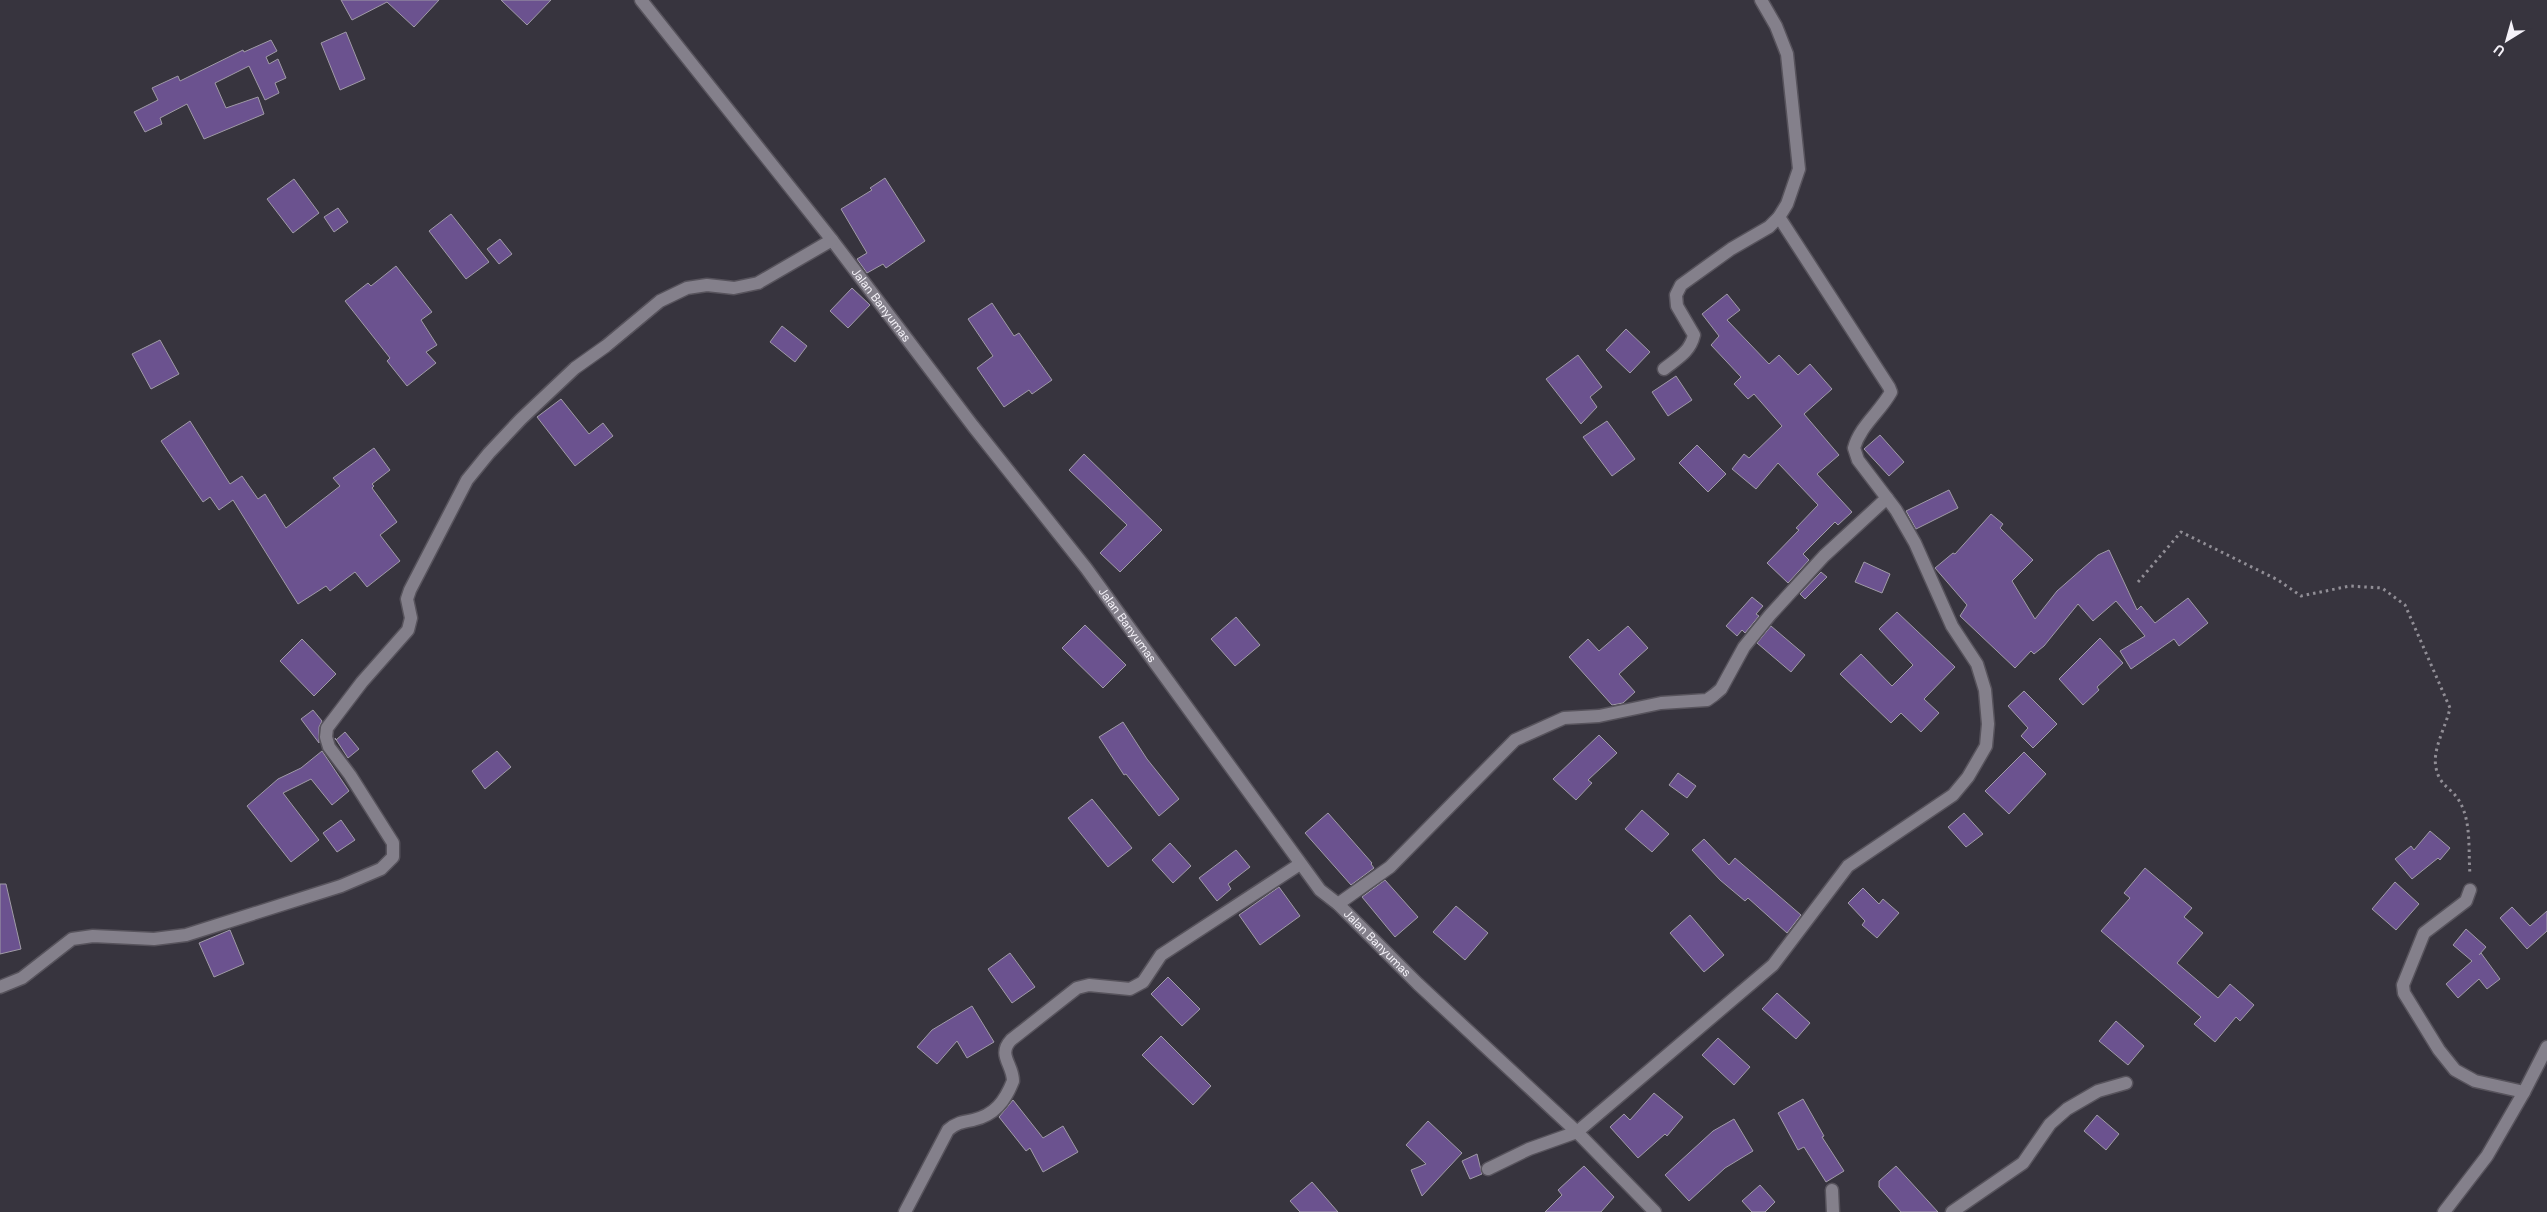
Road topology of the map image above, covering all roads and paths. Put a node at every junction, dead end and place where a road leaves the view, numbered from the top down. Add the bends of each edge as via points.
1 (641, 0) edge
2 (1761, 0) edge
3 (1780, 216) junction
4 (832, 240) junction
5 (1664, 369) dead end
6 (1887, 498) junction
7 (2138, 582) dead end
8 (1300, 864) junction
9 (2470, 890) joint
10 (1338, 904) junction
11 (0, 987) edge
12 (2547, 1046) edge
13 (2126, 1083) dead end
14 (2524, 1092) junction
15 (1577, 1132) junction
16 (1488, 1169) dead end
17 (1832, 1190) dead end
18 (905, 1212) edge
19 (1655, 1212) edge
20 (1834, 1212) edge
21 (1952, 1212) edge
22 (2444, 1212) edge

1 - 4 street, Jalan Banyumas
2 - 3 street via 1787,54 1799,170
3 - 5 street via 1770,227 1731,249 1681,285 1676,296 1677,306 1694,335 1686,353
3 - 6 street via 1891,392 1854,448 1858,460
4 - 8 street, Jalan Banyumas via 1086,568
4 - 11 street via 758,283 734,288 707,285 687,288 660,301 557,384 488,453 467,480 410,590 407,599 411,618 408,630 327,728 329,747 393,843 393,857 389,863 341,886 186,935 154,939 93,936 72,939 22,978
6 - 10 street via 1824,556 1770,615 1744,647 1721,689 1714,695 1706,700 1661,703 1599,716 1564,718 1515,740 1390,867
6 - 15 street via 1915,543 1952,626 1977,664 1985,690 1986,746 1953,795 1848,866 1773,965
7 - 9 path via 2181,532 2278,580 2301,596 2350,586 2382,588 2406,605 2450,708 2439,743 2436,767 2442,785 2457,799 2467,824
8 - 10 street, Jalan Banyumas via 1320,890
8 - 18 street via 1161,955 1143,982 1130,989 1090,985 1077,988 1011,1040 1004,1054 1013,1080 996,1109 948,1130
9 - 14 street via 2466,901 2424,933 2403,985 2404,993 2455,1070 2475,1081
10 - 15 street, Jalan Banyumas via 1418,984
12 - 14 street
13 - 21 street via 2098,1091 2067,1109 2050,1124 2023,1163
14 - 22 street via 2487,1156
15 - 16 street via 1529,1149
15 - 19 street, Jalan Banyumas
17 - 20 street

